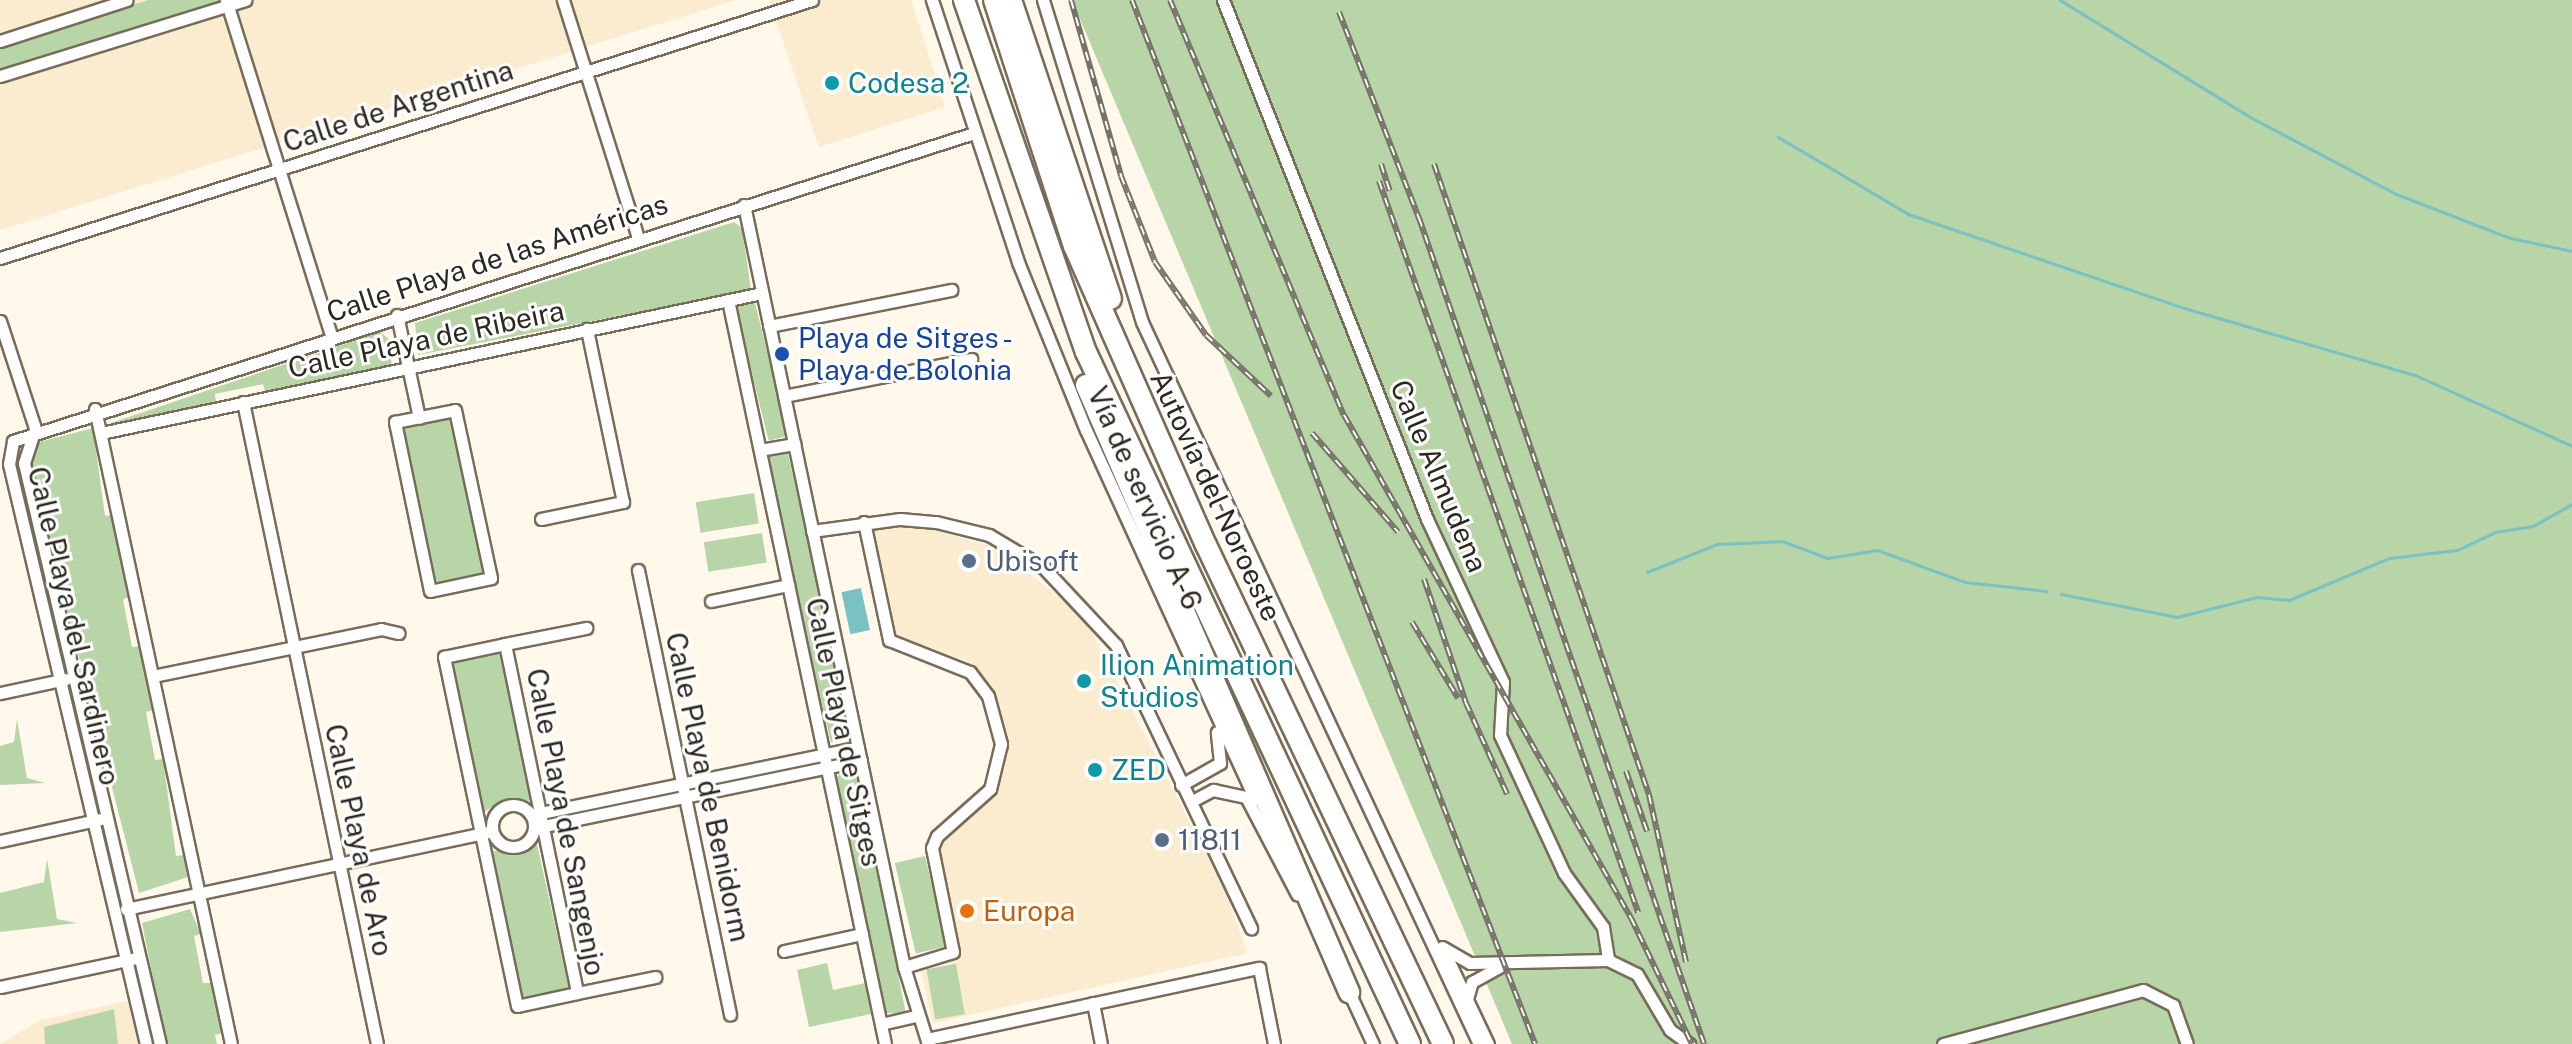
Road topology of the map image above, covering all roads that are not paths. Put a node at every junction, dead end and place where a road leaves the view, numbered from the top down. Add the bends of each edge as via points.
1 (127, 0) edge
2 (246, 0) edge
3 (563, 0) edge
4 (812, 0) edge
5 (932, 0) edge
6 (964, 0) edge
7 (994, 0) edge
8 (1011, 0) edge
9 (1043, 0) edge
10 (1223, 0) edge
11 (227, 3) edge
12 (0, 41) edge
13 (586, 71) junction
14 (0, 76) edge
15 (974, 133) junction
16 (279, 169) junction
17 (744, 205) junction
18 (638, 238) junction
19 (1047, 252) junction
20 (0, 258) edge
21 (951, 290) dead end
22 (762, 293) junction
23 (728, 300) junction
24 (397, 315) junction
25 (0, 321) edge
26 (769, 326) junction
27 (587, 329) junction
28 (331, 336) junction
29 (971, 359) dead end
30 (409, 368) junction
31 (784, 396) junction
32 (243, 402) junction
33 (95, 409) junction
34 (419, 418) junction
35 (35, 428) junction
36 (101, 433) junction
37 (794, 444) junction
38 (760, 450) junction
39 (541, 519) dead end
40 (864, 522) junction
41 (812, 531) junction
42 (1206, 545) junction
43 (638, 570) dead end
44 (788, 585) junction
45 (711, 601) dead end
46 (1175, 623) junction
47 (586, 628) dead end
48 (399, 633) dead end
49 (505, 644) junction
50 (294, 647) junction
51 (153, 676) junction
52 (74, 677) junction
53 (61, 680) junction
54 (0, 693) edge
55 (858, 747) junction
56 (826, 760) junction
57 (861, 760) junction
58 (682, 783) junction
59 (1181, 785) junction
60 (685, 796) junction
61 (1192, 801) junction
62 (109, 817) junction
63 (95, 820) junction
64 (536, 821) junction
65 (487, 832) junction
66 (0, 841) edge
67 (1393, 862) junction
68 (339, 863) junction
69 (199, 893) junction
70 (131, 908) junction
71 (118, 911) junction
72 (1306, 912) junction
73 (1251, 928) dead end
74 (862, 934) junction
75 (1442, 947) junction
76 (784, 951) dead end
77 (142, 956) junction
78 (129, 959) junction
79 (1608, 960) junction
80 (1512, 964) junction
81 (904, 967) junction
82 (655, 977) dead end
83 (0, 987) edge
84 (1349, 992) junction
85 (577, 993) junction
86 (1467, 999) junction
87 (1093, 1003) junction
88 (730, 1015) dead end
89 (917, 1016) junction
90 (881, 1024) junction
91 (927, 1041) edge
92 (146, 1044) edge
93 (160, 1044) edge
94 (231, 1044) edge
95 (377, 1044) edge
96 (885, 1044) edge
97 (1101, 1044) edge
98 (1274, 1044) edge
99 (1373, 1044) edge
100 (1410, 1044) edge
101 (1443, 1044) edge
102 (1479, 1044) edge
103 (1488, 1044) edge
104 (1689, 1044) edge
105 (1943, 1044) edge
106 (2187, 1044) edge

1 - 12 street
2 - 11 street
3 - 13 street
4 - 13 street, Calle de Argentina
5 - 15 street, Vía de servicio A-6
6 - 19 highway, Autovía del Noroeste
7 - 42 highway, Autovía del Noroeste via 1074,246
8 - 42 highway via 1090,245 1193,486
9 - 67 street via 1142,322
10 - 79 street, Calle Almudena via 1427,519 1503,682 1500,735 1564,873 1603,927
11 - 14 street
11 - 16 street
13 - 16 street, Calle de Argentina
13 - 18 street
15 - 17 street, Calle Playa de las Américas
15 - 46 street, Vía de servicio A-6 via 1086,430
16 - 20 street, Calle de Argentina
16 - 28 street
17 - 18 street, Calle Playa de las Américas
17 - 22 street, Calle Playa de Sitges
18 - 24 street, Calle Playa de las Américas
19 - 84 highway via 1056,312 1076,364
19 - 100 highway, Autovía del Noroeste via 1190,580
21 - 26 street
22 - 23 street, Calle Playa de Ribeira
22 - 26 street, Calle Playa de Sitges
23 - 27 street, Calle Playa de Ribeira
23 - 38 street, Calle Playa de Sitges
24 - 28 street, Calle Playa de las Américas
24 - 30 street
25 - 35 street
26 - 31 street, Calle Playa de Sitges
27 - 30 street, Calle Playa de Ribeira
27 - 39 street via 623,502
28 - 33 street, Calle Playa de las Américas
29 - 31 street
30 - 32 street, Calle Playa de Ribeira
30 - 34 street
31 - 37 street, Calle Playa de Sitges
32 - 36 street, Calle Playa de Ribeira
32 - 50 street, Calle Playa de Aro
33 - 35 street, Calle Playa de las Américas
33 - 36 street
34 - 34 street via 395,422 430,591 491,578 455,410
35 - 52 street, Calle Playa del Sardinero via 24,463
35 - 53 street, Calle Playa del Sardinero via 13,441 9,464
36 - 51 street
37 - 38 street
37 - 41 street, Calle Playa de Sitges
38 - 44 street, Calle Playa de Sitges
40 - 41 street
40 - 59 street via 949,525 989,535 1043,567 1116,645
40 - 81 street via 889,640 970,672 988,696 1001,744 990,789 975,810 937,836 932,848 953,952
41 - 55 street, Calle Playa de Sitges
42 - 101 highway, Autovía del Noroeste
43 - 58 street, Calle Playa de Benidorm
44 - 45 street
44 - 56 street, Calle Playa de Sitges
46 - 59 street via 1222,746 1220,763
46 - 72 street, Vía de servicio A-6
47 - 49 street
48 - 50 street via 381,629
49 - 64 street, Calle Playa de Sangenjo
49 - 65 street, Calle Playa de Sangenjo via 444,657
50 - 51 street
50 - 68 street, Calle Playa de Aro
51 - 69 street
52 - 53 street
52 - 62 street, Calle Playa del Sardinero
53 - 54 street
53 - 63 street, Calle Playa del Sardinero
55 - 56 street
55 - 57 street, Calle Playa de Sitges
56 - 57 street
56 - 58 street
56 - 60 street
56 - 74 street, Calle Playa de Sitges
57 - 81 street, Calle Playa de Sitges
58 - 60 street, Calle Playa de Benidorm
58 - 64 street
59 - 61 street
60 - 64 street
60 - 88 street, Calle Playa de Benidorm
61 - 72 street via 1213,790 1246,797
61 - 73 street
62 - 63 street
62 - 70 street, Calle Playa del Sardinero
63 - 66 street
63 - 71 street, Calle Playa del Sardinero
64 - 65 street via 515,847
64 - 65 street via 507,805 495,813
64 - 85 street, Calle Playa de Sangenjo
65 - 68 street
65 - 85 street, Calle Playa de Sangenjo via 517,1006
67 - 75 street
67 - 102 street
68 - 69 street
68 - 95 street, Calle Playa de Aro
69 - 70 street
69 - 94 street
70 - 71 street
70 - 77 street, Calle Playa del Sardinero
71 - 78 street, Calle Playa del Sardinero
72 - 84 street, Vía de servicio A-6
74 - 76 street
74 - 90 street, Calle Playa de Sitges
75 - 80 street via 1470,963
75 - 86 street
77 - 78 street
77 - 93 street, Calle Playa del Sardinero
78 - 83 street
78 - 92 street, Calle Playa del Sardinero
79 - 80 street
79 - 104 street via 1637,974 1670,1030
80 - 86 street via 1478,976
81 - 89 street, Calle Playa de Sitges
82 - 85 street
84 - 99 street, Vía de servicio A-6
86 - 103 street
87 - 91 street
87 - 97 street
87 - 98 street via 1259,968
89 - 90 street
89 - 91 street, Calle Playa de Sitges
90 - 96 street, Calle Playa de Sitges
105 - 106 street via 2143,990 2173,1005

